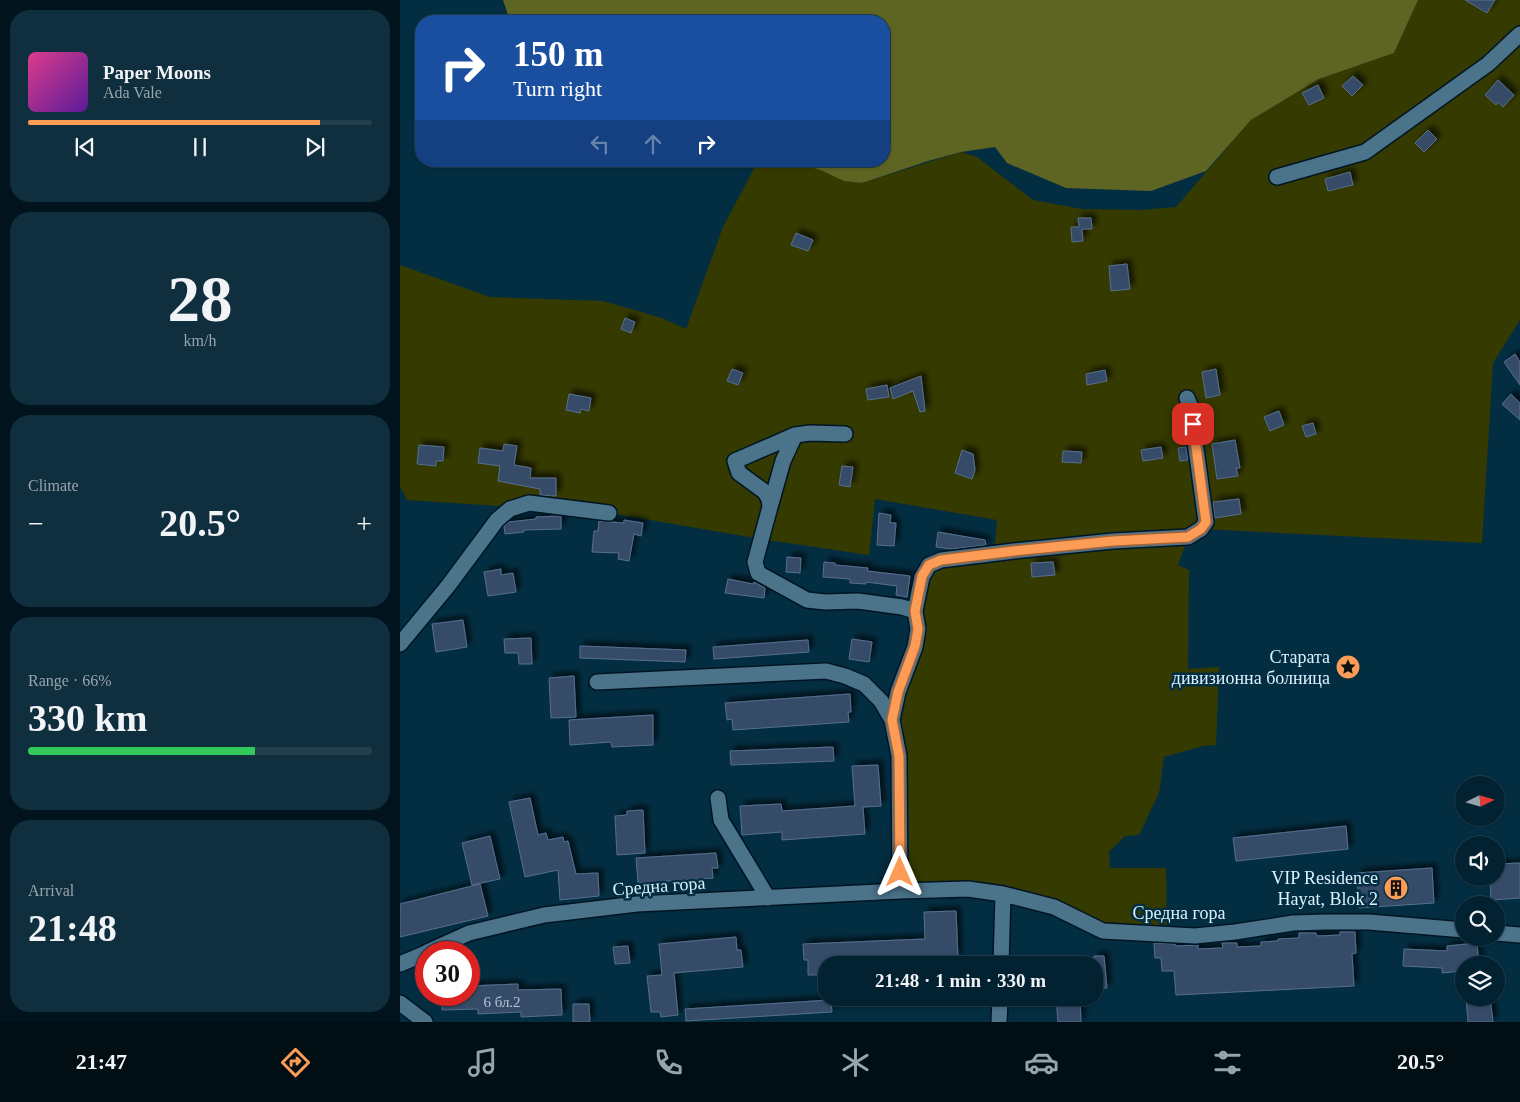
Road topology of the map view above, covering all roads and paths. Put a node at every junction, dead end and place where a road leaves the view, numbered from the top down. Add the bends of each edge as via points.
1 (1520, 34) edge
2 (1277, 177) dead end
3 (1187, 398) dead end
4 (845, 434) dead end
5 (795, 435) junction
6 (770, 507) junction
7 (609, 513) dead end
8 (915, 611) junction
9 (400, 644) edge
10 (597, 682) dead end
11 (892, 720) junction
12 (718, 798) dead end
13 (900, 891) junction
14 (1003, 894) junction
15 (768, 898) junction
16 (1455, 929) edge
17 (1505, 934) edge
18 (1520, 935) edge
19 (451, 941) edge
20 (1001, 956) edge
21 (415, 958) edge
22 (400, 964) edge
23 (400, 1003) edge
24 (1000, 1006) edge
25 (426, 1022) edge
26 (999, 1022) edge

1 - 2 street via 1488,64 1365,152
3 - 8 street via 1206,522 1201,529 1188,537 1113,541 941,560 929,565 922,576
4 - 5 street
5 - 6 street via 783,461
5 - 6 street via 735,461 739,473 765,492
6 - 8 street via 755,562 758,573 807,600 858,601 902,606
7 - 9 street via 529,503 510,510 497,520
8 - 11 street via 918,629 915,646 898,692
10 - 11 street via 826,671 864,684 881,701
11 - 13 street via 899,756
12 - 15 street via 721,820
13 - 14 street, Средна гора via 968,889
13 - 15 street, Средна гора
14 - 16 street, Средна гора via 1054,907 1103,931 1196,936 1293,923 1326,922
14 - 20 street
15 - 19 street, Средна гора via 637,904 544,915 469,932
17 - 18 street
21 - 22 street, Средна гора
23 - 25 street
24 - 26 street

